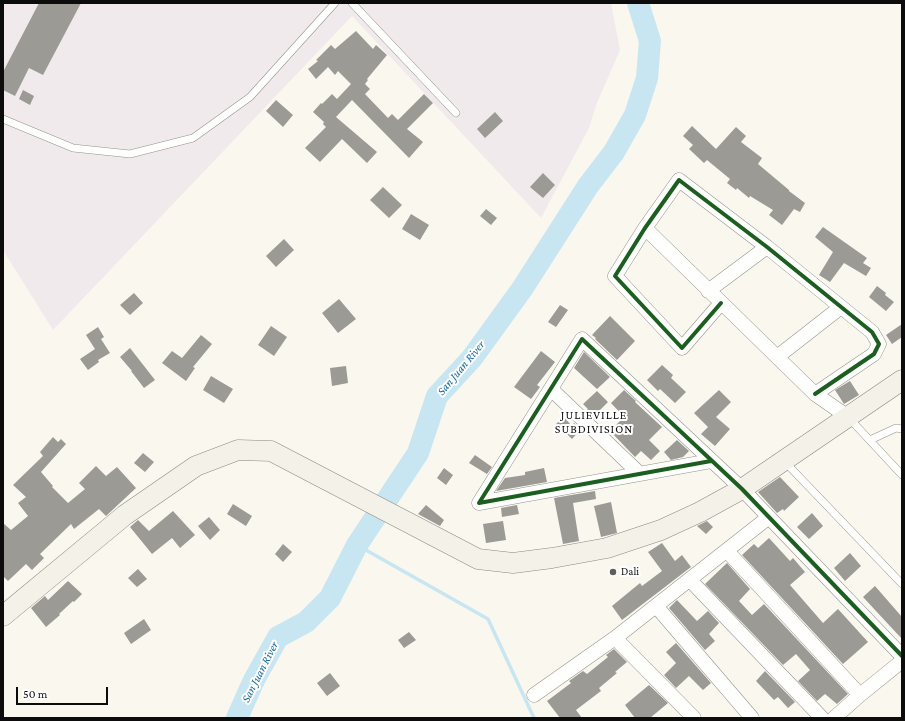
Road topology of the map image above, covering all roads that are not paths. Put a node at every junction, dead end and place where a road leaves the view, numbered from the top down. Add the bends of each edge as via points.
1 (335, 3) edge
2 (352, 3) edge
3 (456, 113) dead end
4 (3, 119) edge
5 (645, 228) junction
6 (767, 247) junction
7 (708, 291) junction
8 (721, 303) junction
9 (841, 307) junction
10 (777, 357) junction
11 (902, 380) edge
12 (552, 389) junction
13 (815, 394) junction
14 (848, 417) junction
15 (902, 429) edge
16 (870, 440) junction
17 (711, 461) junction
18 (783, 461) junction
19 (640, 474) junction
20 (902, 475) edge
21 (742, 489) junction
22 (769, 517) junction
23 (727, 551) junction
24 (690, 580) junction
25 (902, 584) edge
26 (656, 606) junction
27 (3, 616) edge
28 (615, 638) junction
29 (902, 656) edge
30 (902, 661) edge
31 (534, 695) dead end
32 (860, 695) junction
33 (694, 718) edge
34 (752, 718) edge
35 (822, 718) edge
36 (834, 718) edge

1 - 4 lane via 250,97 193,138 130,154 73,148
2 - 3 lane
5 - 6 street via 679,180
5 - 7 street
5 - 8 street via 615,276 682,348
6 - 7 street
6 - 9 street
7 - 8 street
8 - 10 street
9 - 10 street
9 - 13 street via 872,332 879,344 874,354
10 - 13 street
11 - 14 main road
12 - 17 street via 582,338
12 - 19 street
12 - 19 street via 479,503
13 - 14 street
14 - 16 lane
14 - 18 main road
15 - 16 lane via 896,428
16 - 20 lane
17 - 19 street
17 - 21 street
18 - 21 main road
18 - 25 lane
21 - 22 street
21 - 27 main road via 661,530 607,548 513,563 478,559 271,451 238,450 196,466 125,514
22 - 23 street
22 - 29 street
23 - 24 street
23 - 32 street
24 - 26 street
24 - 35 street
26 - 28 street
26 - 34 street
28 - 31 street
28 - 33 street
30 - 32 street
32 - 36 street

